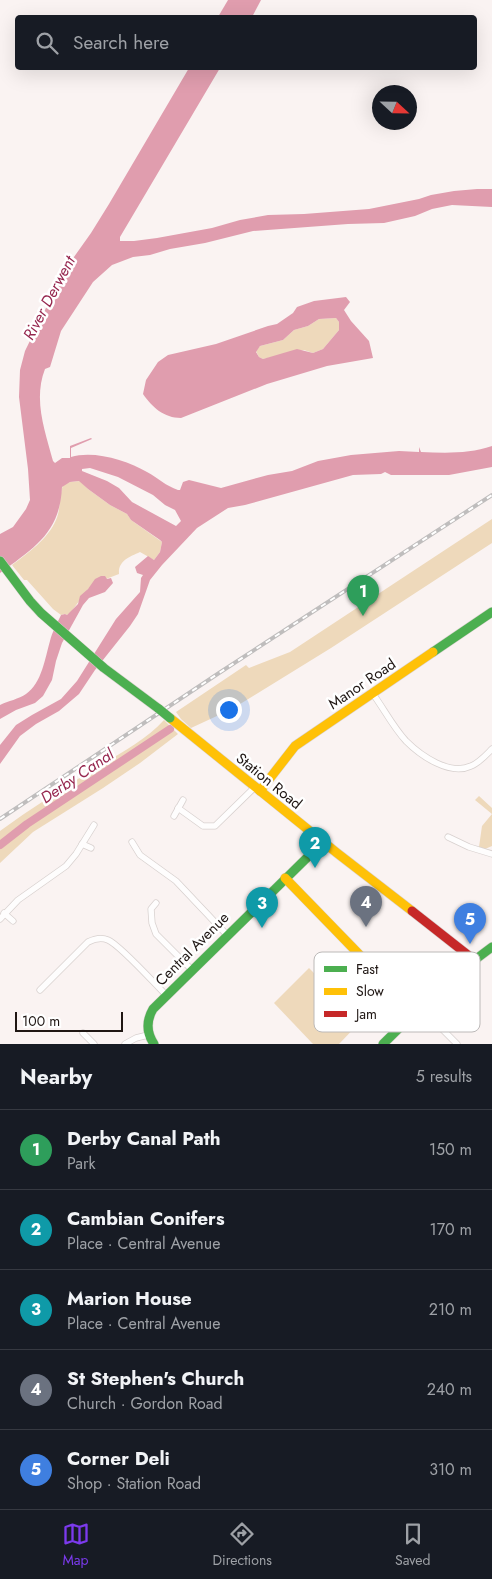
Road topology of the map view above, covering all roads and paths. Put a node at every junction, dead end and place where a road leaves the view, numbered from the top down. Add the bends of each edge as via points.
1 (0, 561) edge
2 (492, 612) edge
3 (373, 694) junction
4 (492, 749) edge
5 (257, 789) junction
6 (183, 800) dead end
7 (178, 808) junction
8 (174, 816) dead end
9 (94, 825) dead end
10 (448, 837) dead end
11 (132, 842) dead end
12 (323, 842) junction
13 (82, 844) junction
14 (91, 848) dead end
15 (492, 854) edge
16 (285, 878) junction
17 (156, 903) dead end
18 (2, 916) edge
19 (12, 920) dead end
20 (227, 935) junction
21 (492, 947) edge
22 (360, 952) edge
23 (464, 952) edge
24 (480, 955) edge
25 (192, 970) junction
26 (40, 990) dead end
27 (166, 995) junction
28 (395, 1032) edge
29 (443, 1032) edge
30 (83, 1033) dead end
31 (148, 1035) junction
32 (94, 1044) edge
33 (125, 1044) edge
34 (154, 1044) edge
35 (383, 1044) edge
36 (457, 1044) edge

1 - 5 street, Station Road, bridge via 34,606 51,622
2 - 3 street, Manor Road
3 - 4 street via 406,741 446,768 471,767
3 - 5 street, Manor Road via 295,746
5 - 7 street via 215,826 203,826
5 - 12 street, Station Road
6 - 7 street
7 - 8 street
9 - 13 street
10 - 15 street
11 - 20 street via 140,855 176,881
12 - 16 street, Central Avenue
12 - 23 street, Station Road
13 - 14 street
13 - 18 street via 66,866 18,900
16 - 20 street, Central Avenue
16 - 22 street
17 - 25 street via 151,909 156,934
18 - 19 street
20 - 25 street, Central Avenue
21 - 24 street
25 - 27 street, Central Avenue
26 - 27 street via 88,942 104,939 116,946
27 - 31 street, Central Avenue via 149,1014
28 - 35 street
29 - 36 street
30 - 32 street
31 - 33 street
31 - 34 street

